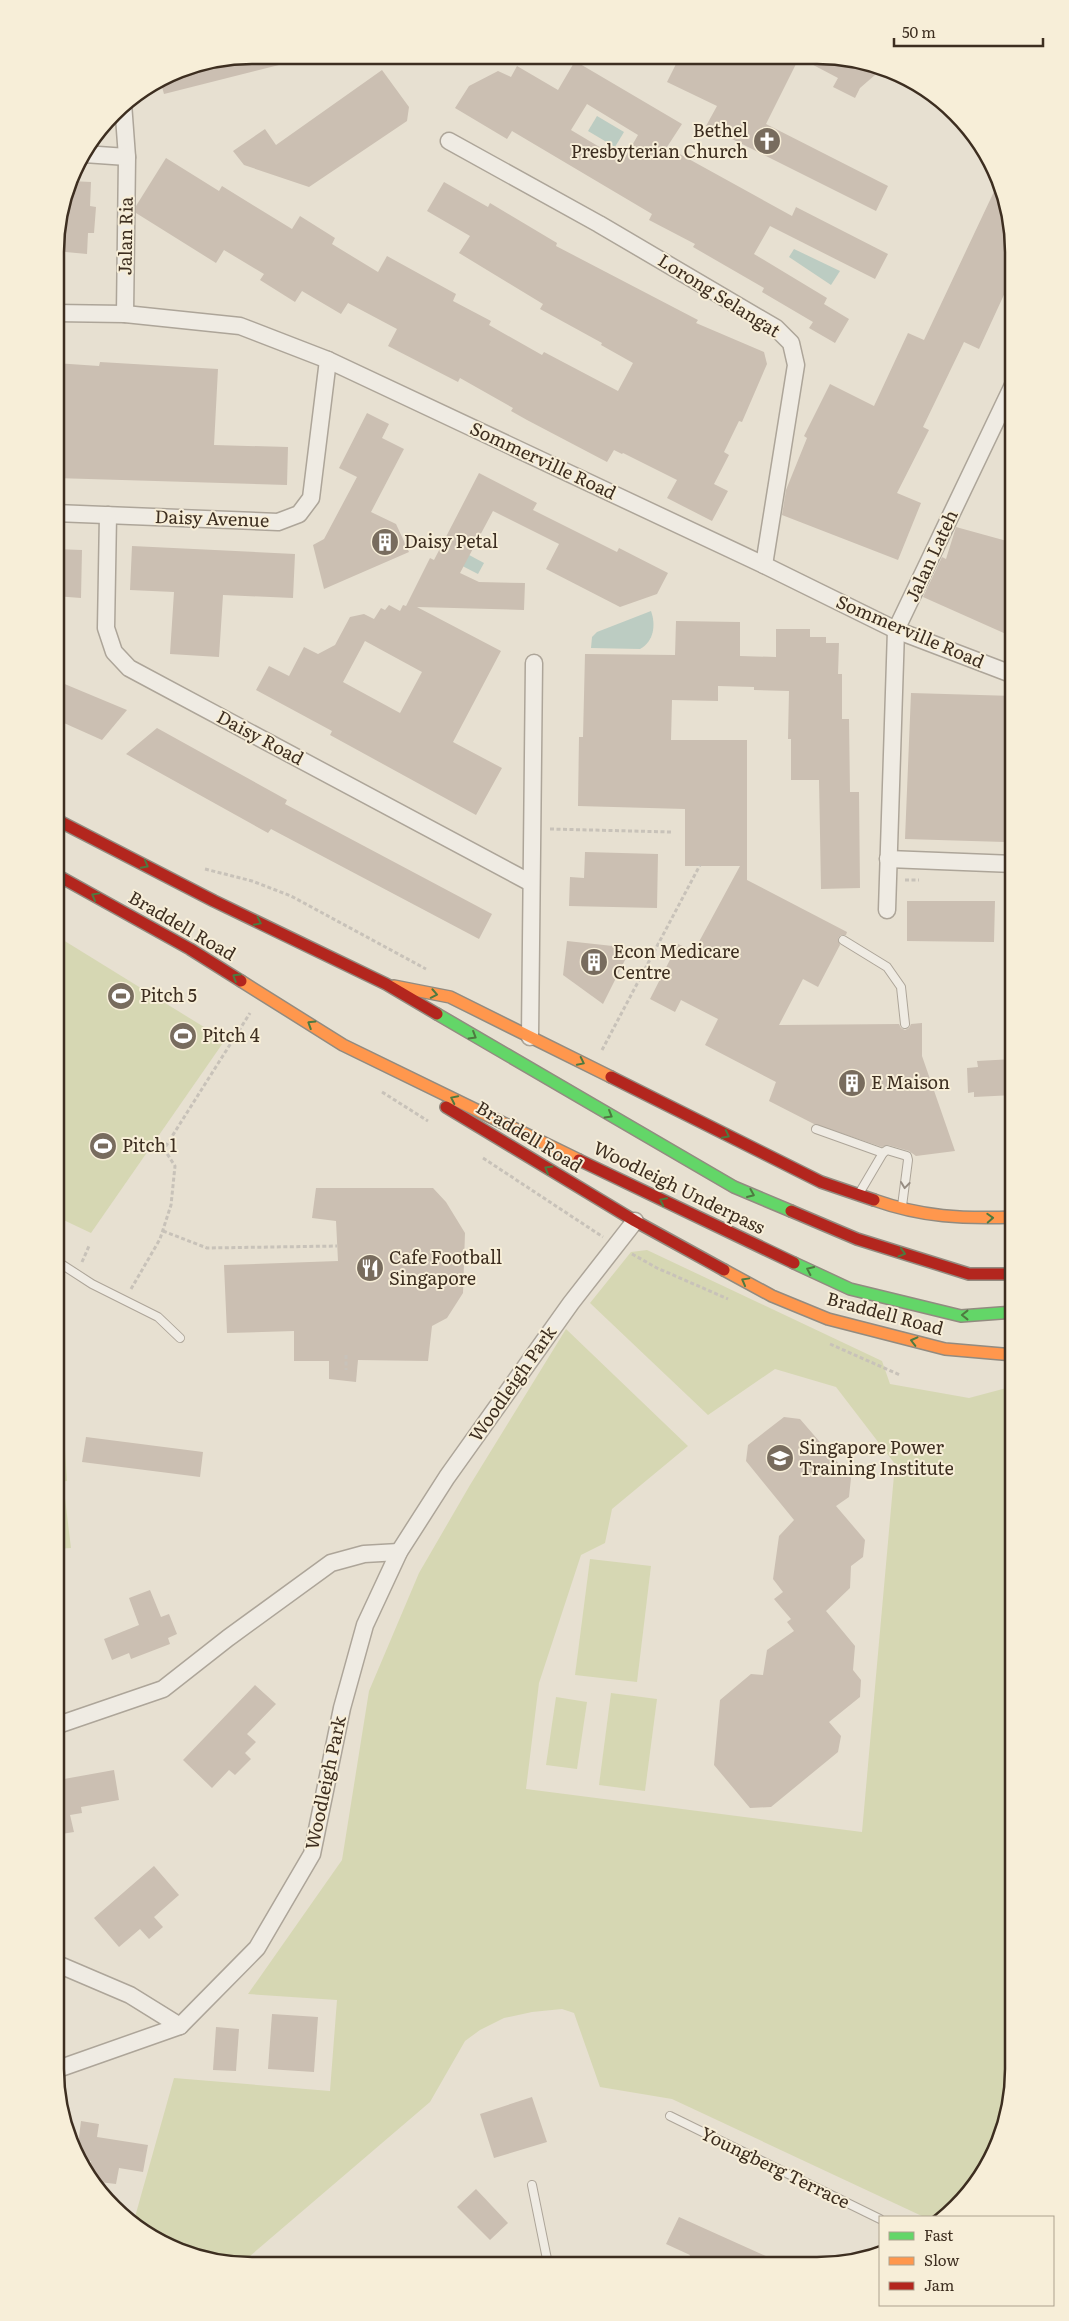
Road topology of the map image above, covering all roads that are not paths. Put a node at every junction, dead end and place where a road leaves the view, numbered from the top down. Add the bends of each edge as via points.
1 (124, 114) edge
2 (449, 141) dead end
3 (91, 154) edge
4 (127, 157) junction
5 (64, 313) edge
6 (125, 314) junction
7 (328, 360) junction
8 (1005, 402) edge
9 (64, 513) edge
10 (108, 515) junction
11 (764, 565) junction
12 (896, 630) junction
13 (534, 662) dead end
14 (1005, 672) edge
15 (64, 824) edge
16 (888, 859) junction
17 (1005, 864) edge
18 (64, 879) edge
19 (531, 883) junction
20 (887, 910) dead end
21 (843, 940) dead end
22 (386, 984) junction
23 (905, 1024) dead end
24 (530, 1037) junction
25 (343, 1045) junction
26 (816, 1129) dead end
27 (883, 1153) junction
28 (859, 1195) junction
29 (902, 1210) junction
30 (1005, 1218) edge
31 (635, 1221) junction
32 (64, 1266) edge
33 (1005, 1274) edge
34 (1005, 1313) edge
35 (180, 1338) dead end
36 (1005, 1354) edge
37 (399, 1552) junction
38 (64, 1723) edge
39 (64, 1966) edge
40 (180, 2026) junction
41 (64, 2067) edge
42 (670, 2116) dead end
43 (532, 2184) dead end
44 (879, 2219) edge
45 (547, 2257) edge

1 - 4 street, Jalan Ria
2 - 11 street, Lorong Selangat via 608,229 776,328 791,343 796,365
3 - 4 street
4 - 6 street, Jalan Ria
5 - 6 street, Sommerville Road
6 - 7 street, Sommerville Road via 240,326
7 - 10 street, Daisy Avenue via 310,498 299,514 278,522
7 - 11 street, Sommerville Road
8 - 12 street, Jalan Lateh
9 - 10 street, Daisy Avenue
10 - 19 street, Daisy Road via 106,628 114,652 129,668
11 - 12 street, Sommerville Road
12 - 14 street, Sommerville Road
12 - 16 street, Jalan Lateh
13 - 19 street
15 -> 22 main road, Braddell Road
16 - 17 street
16 - 20 street, Jalan Lateh
25 -> 18 main road, Braddell Road via 190,949
19 - 24 street
21 - 23 lane via 887,967 901,987
22 -> 24 main road, Braddell Road via 450,997
22 -> 33 main road, Woodleigh Underpass via 734,1187 857,1239 969,1274
24 -> 28 main road, Braddell Road via 821,1182
31 -> 25 main road, Braddell Road
34 -> 25 main road, Woodleigh Underpass via 961,1316 850,1288
26 - 27 lane
27 - 28 lane
27 -> 29 lane via 886,1150 899,1152 908,1160
28 - 29 main road, Braddell Road
29 -> 30 main road, Braddell Road via 967,1220
36 -> 31 main road, Braddell Road via 945,1348 828,1319 772,1296
31 - 37 street, Woodleigh Park via 571,1303 452,1470
32 - 35 lane via 92,1284 158,1316
37 - 38 street via 364,1554 331,1563 163,1689
37 - 40 street, Woodleigh Park via 364,1625 342,1708 312,1854 258,1948
39 - 40 street via 130,1995
40 - 41 street, Woodleigh Park
42 - 44 lane, Youngberg Terrace
43 - 45 lane

